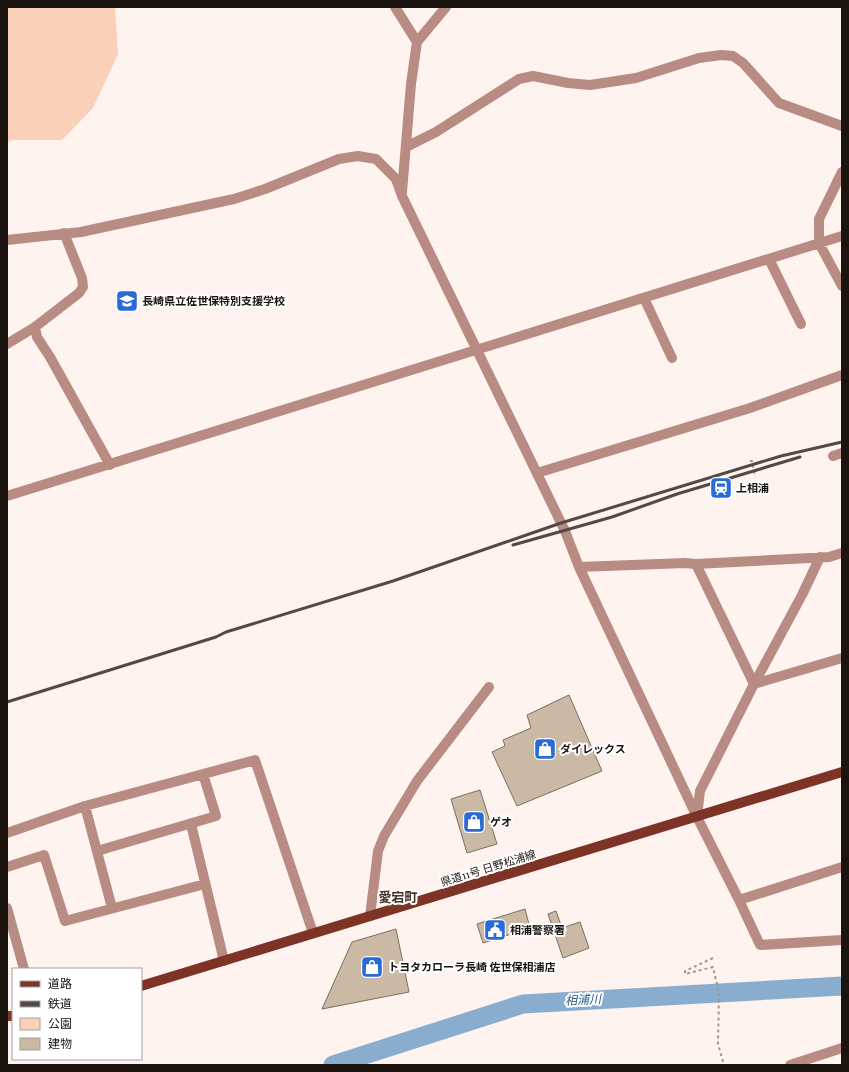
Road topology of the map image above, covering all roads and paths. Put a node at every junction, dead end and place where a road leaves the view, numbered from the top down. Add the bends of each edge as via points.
1 (395, 7) edge
2 (446, 7) edge
3 (417, 42) junction
4 (842, 126) edge
5 (406, 147) junction
6 (842, 172) edge
7 (402, 196) junction
8 (64, 233) junction
9 (842, 236) edge
10 (7, 240) edge
11 (819, 243) junction
12 (769, 259) junction
13 (842, 286) edge
14 (644, 298) junction
15 (801, 324) dead end
16 (35, 327) junction
17 (7, 344) edge
18 (477, 351) junction
19 (672, 358) dead end
20 (842, 375) edge
21 (750, 461) dead end
22 (110, 464) junction
23 (537, 473) junction
24 (755, 477) dead end
25 (7, 496) edge
26 (842, 553) edge
27 (820, 557) junction
28 (696, 564) junction
29 (579, 567) junction
30 (842, 658) edge
31 (754, 684) junction
32 (489, 687) dead end
33 (842, 772) edge
34 (203, 774) junction
35 (85, 806) junction
36 (697, 817) junction
37 (191, 824) junction
38 (7, 833) edge
39 (97, 851) junction
40 (7, 867) edge
41 (842, 868) edge
42 (205, 884) junction
43 (739, 900) junction
44 (7, 908) edge
45 (112, 908) junction
46 (370, 916) junction
47 (313, 933) junction
48 (842, 940) edge
49 (712, 958) dead end
50 (224, 961) junction
51 (24, 968) edge
52 (142, 986) edge
53 (842, 1048) edge
54 (724, 1065) edge
55 (790, 1065) edge

1 - 3 street
2 - 3 street
3 - 5 street
4 - 5 street via 779,103 743,63 733,56 721,55 699,58 636,78 590,85 533,76 518,79 436,132
5 - 7 street
6 - 11 street via 819,219
7 - 8 street via 396,179 376,159 358,156 340,159 234,199 81,232
7 - 18 street
8 - 10 street
8 - 16 street via 82,278 82,287 79,293
9 - 11 street
11 - 12 street
11 - 13 street
12 - 14 street
12 - 15 street
14 - 18 street
14 - 19 street
16 - 17 street
16 - 22 street via 37,337
18 - 22 street
18 - 23 street
20 - 23 street via 750,408
21 - 24 path
22 - 25 street
23 - 29 street
26 - 27 street
27 - 28 street
27 - 31 street
28 - 29 street
28 - 31 street
29 - 36 street
30 - 31 street
31 - 36 street via 700,791
32 - 46 street via 417,781 384,836 378,851
33 - 36 main road, 県道11号 日野松浦線
34 - 35 street
34 - 37 street via 216,816
34 - 47 street via 255,760
35 - 38 street
35 - 39 street
36 - 43 street
36 - 46 main road, 県道11号 日野松浦線
37 - 39 street
37 - 42 street
39 - 45 street
40 - 45 street via 44,855 65,921
41 - 43 street
42 - 45 street
42 - 50 street
43 - 48 street via 760,945
44 - 51 street
46 - 47 main road, 県道11号 日野松浦線
47 - 50 main road, 県道11号 日野松浦線
49 - 54 path via 685,971 685,974 713,967 719,993 718,1044
50 - 52 main road, 県道11号 日野松浦線
53 - 55 street

